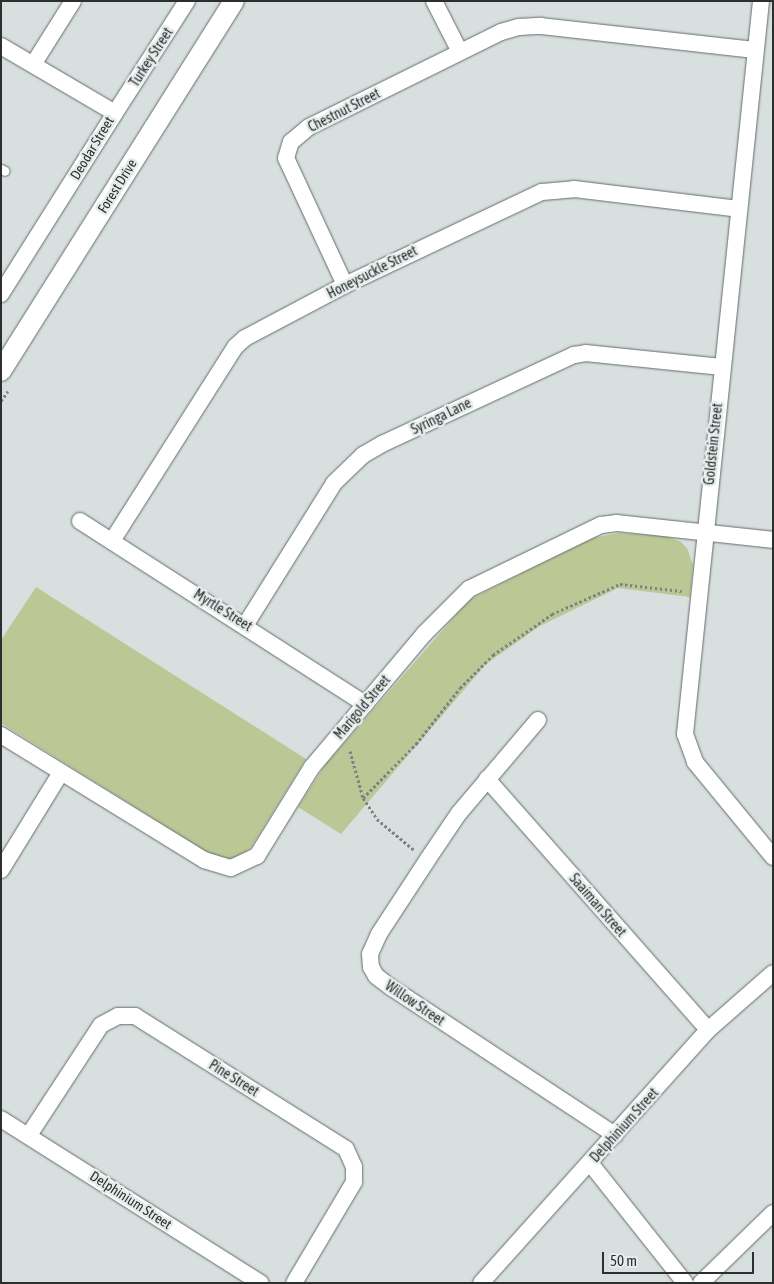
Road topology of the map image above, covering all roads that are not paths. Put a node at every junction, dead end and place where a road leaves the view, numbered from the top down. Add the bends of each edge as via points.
1 (73, 1) edge
2 (187, 1) edge
3 (234, 1) edge
4 (434, 1) edge
5 (762, 1) edge
6 (1, 46) edge
7 (756, 50) junction
8 (460, 52) junction
9 (34, 63) junction
10 (115, 113) junction
11 (739, 208) junction
12 (345, 285) junction
13 (1, 294) edge
14 (721, 368) junction
15 (1, 371) edge
16 (80, 521) dead end
17 (703, 533) junction
18 (773, 540) edge
19 (112, 541) junction
20 (246, 624) junction
21 (365, 704) junction
22 (538, 720) dead end
23 (1, 735) edge
24 (60, 774) junction
25 (487, 779) junction
26 (773, 857) edge
27 (1, 870) edge
28 (773, 973) edge
29 (708, 1030) junction
30 (1, 1119) edge
31 (615, 1135) junction
32 (29, 1136) junction
33 (590, 1163) junction
34 (773, 1213) edge
35 (260, 1283) edge
36 (294, 1283) edge
37 (481, 1283) edge
38 (686, 1283) edge
39 (701, 1283) edge

1 - 9 street
2 - 10 street, Turkey Street
3 - 15 street, Forest Drive
4 - 8 street
5 - 7 street, Goldstein Street
6 - 9 street, Deodar Street
7 - 8 street, Chestnut Street via 541,26 509,29
7 - 11 street, Goldstein Street
8 - 12 street, Chestnut Street via 309,127 298,134 286,150 289,168
9 - 10 street, Deodar Street
10 - 13 street, Deodar Street
11 - 12 street, Honeysuckle Street via 574,189 542,192
11 - 14 street, Goldstein Street
12 - 19 street, Honeysuckle Street via 245,338 235,347
14 - 17 street, Goldstein Street
14 - 20 street, Syringa Lane via 574,355 382,444 363,455 334,483
16 - 19 street, Myrtle Street
17 - 18 street, Marigold Street
17 - 21 street, Marigold Street via 618,523 601,525 478,584 452,604
17 - 26 street, Goldstein Street via 685,734 688,750 732,811
19 - 20 street, Myrtle Street
20 - 21 street, Myrtle Street
21 - 24 street, Marigold Street via 312,767 257,856 231,868 204,860
22 - 25 street, Willow Street
23 - 24 street, Marigold Street
24 - 27 street
25 - 29 street, Saaiman Street
25 - 31 street, Willow Street via 428,859 379,934 370,954 371,967 376,976
28 - 29 street, Delphinium Street
29 - 31 street, Delphinium Street
30 - 32 street, Delphinium Street
31 - 33 street, Delphinium Street
32 - 35 street, Delphinium Street
32 - 36 street, Pine Street via 101,1025 118,1016 135,1016 346,1149 354,1166 354,1182
33 - 37 street, Delphinium Street
33 - 38 street
34 - 39 street

